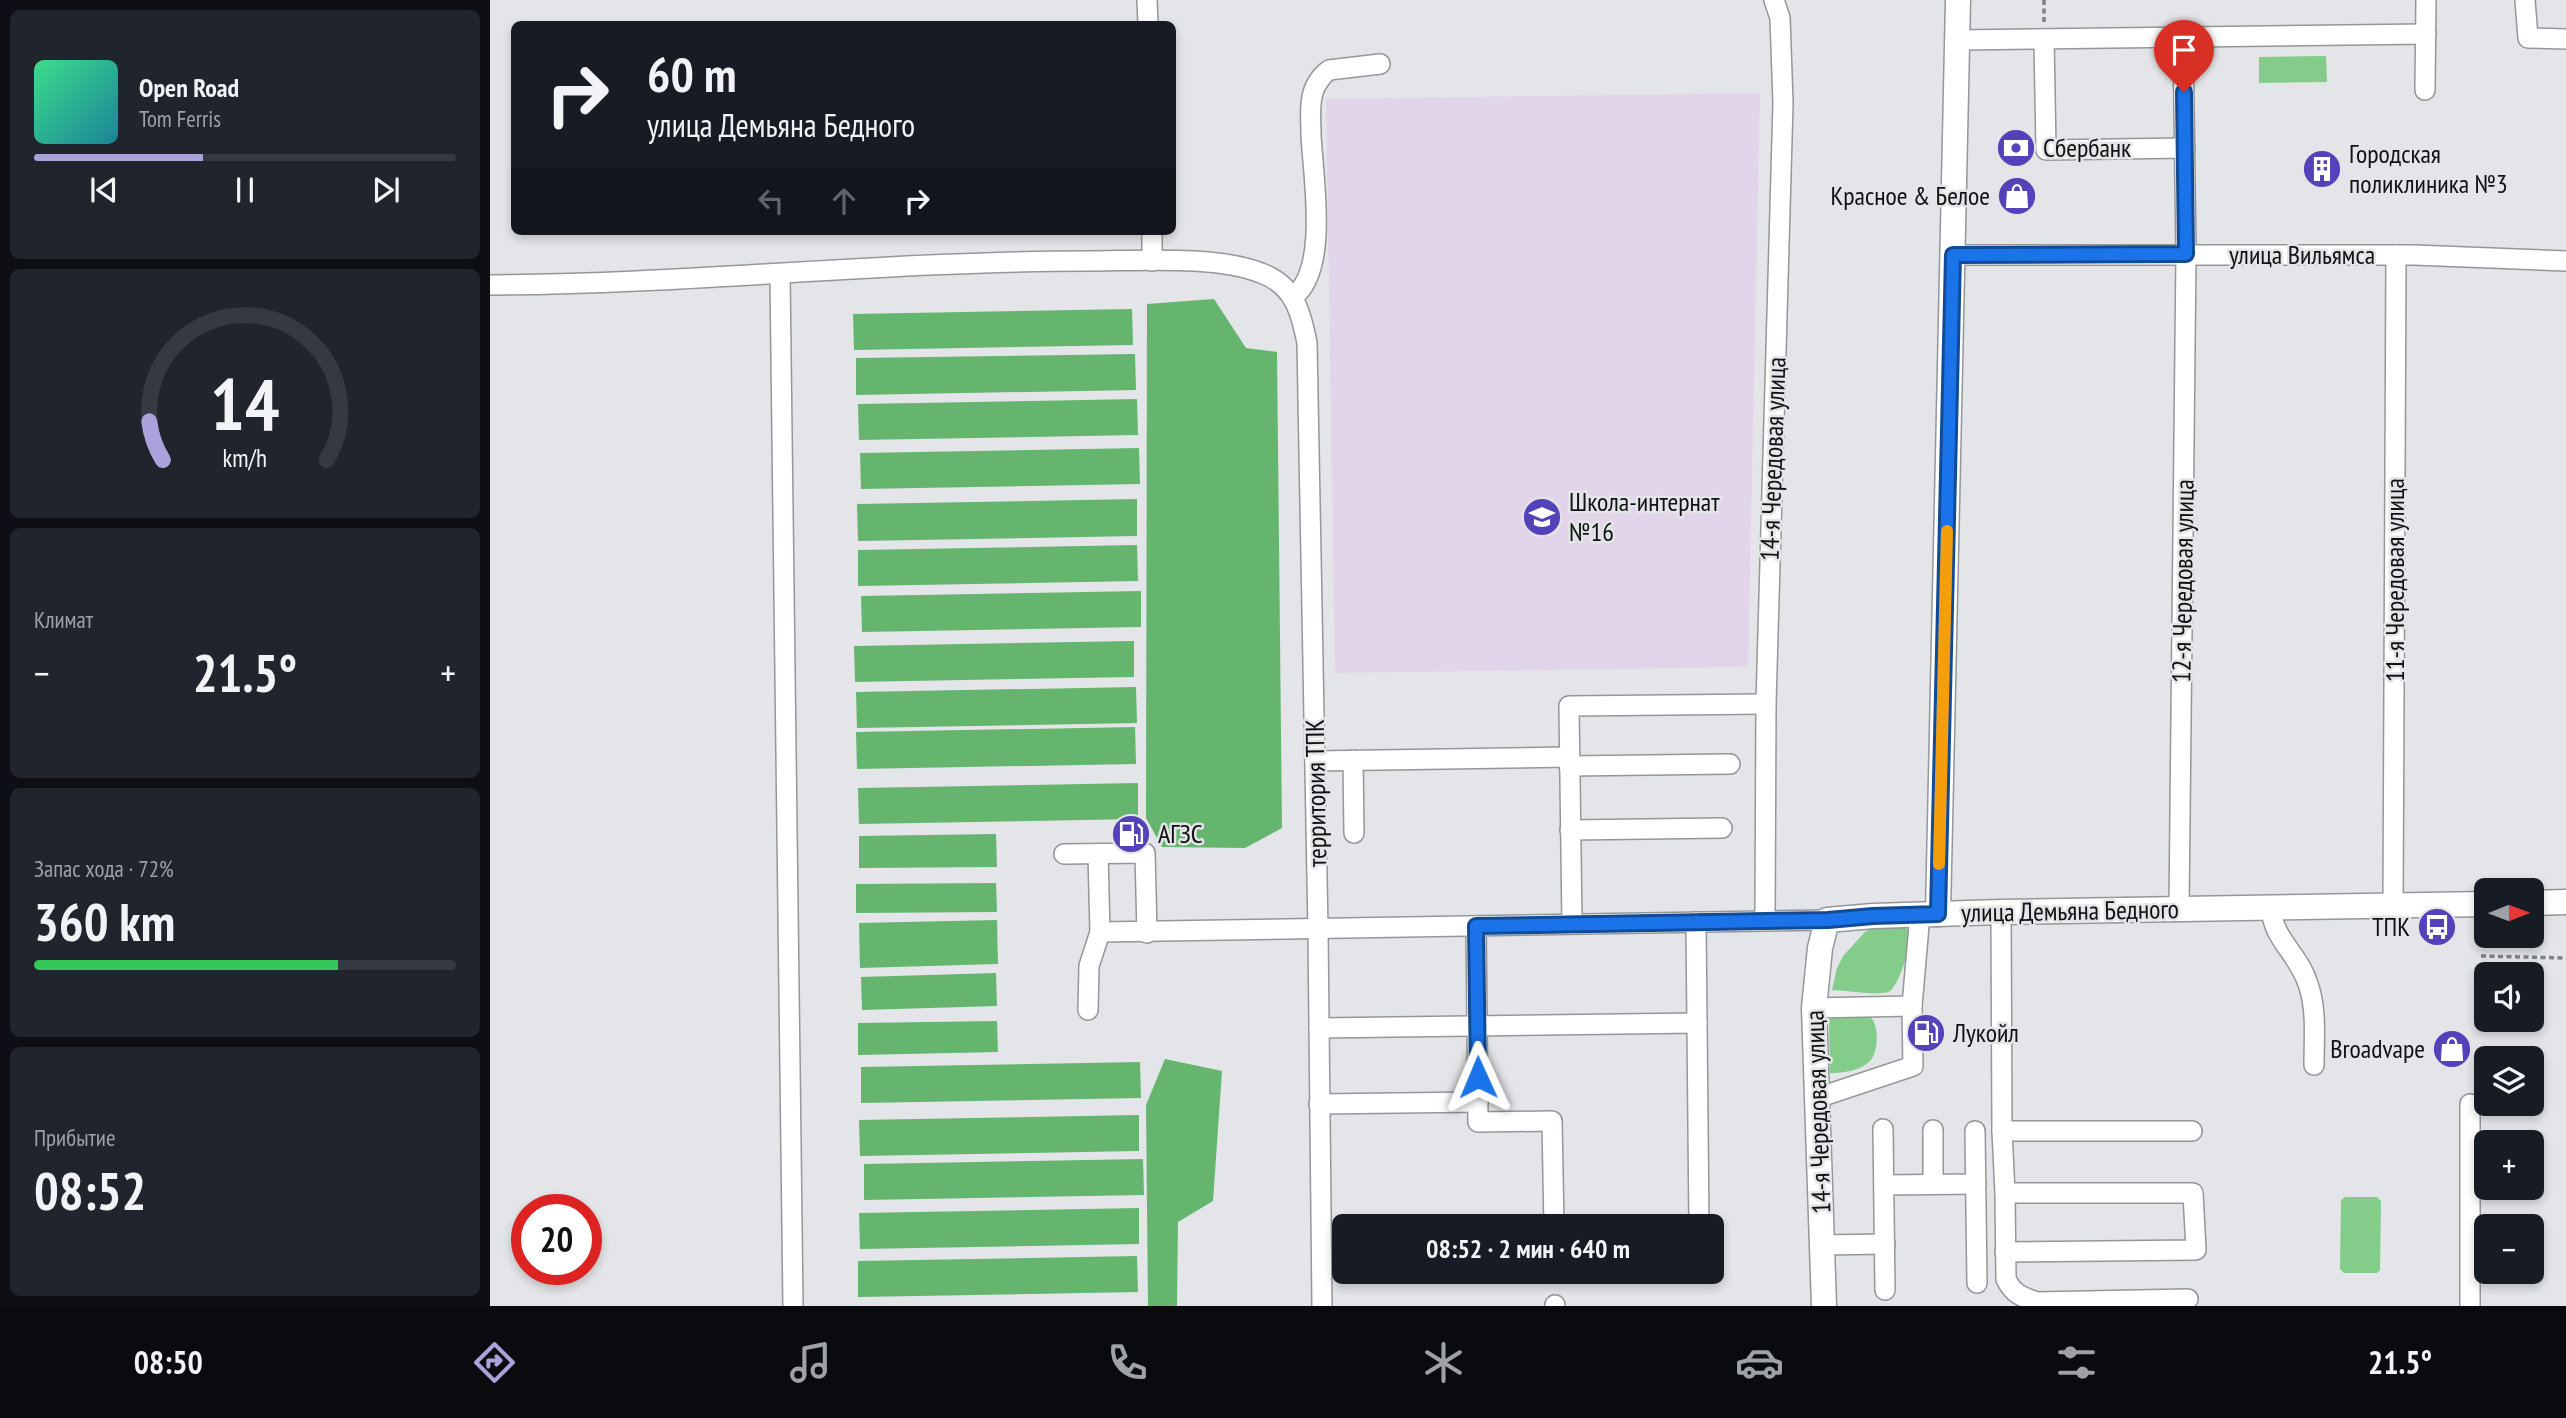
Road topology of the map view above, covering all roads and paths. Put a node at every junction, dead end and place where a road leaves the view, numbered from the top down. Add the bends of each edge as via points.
1 (1147, 0) edge
2 (1774, 0) edge
3 (1958, 0) edge
4 (2426, 0) edge
5 (2525, 0) edge
6 (1148, 21) edge
7 (2426, 34) junction
8 (2183, 37) junction
9 (2566, 38) edge
10 (2044, 39) junction
11 (1957, 40) junction
12 (1380, 64) dead end
13 (2425, 90) dead end
14 (2185, 148) junction
15 (1152, 235) edge
16 (2408, 249) junction
17 (2186, 254) junction
18 (1953, 255) junction
19 (1152, 261) junction
20 (2566, 261) edge
21 (780, 275) junction
22 (490, 285) edge
23 (1289, 290) junction
24 (1766, 704) junction
25 (1353, 760) junction
26 (1315, 761) junction
27 (1569, 762) junction
28 (1730, 764) dead end
29 (1722, 828) dead end
30 (1570, 830) junction
31 (1354, 833) dead end
32 (1098, 853) junction
33 (1063, 854) dead end
34 (2566, 902) edge
35 (2544, 903) edge
36 (2474, 904) edge
37 (2393, 905) junction
38 (2271, 907) junction
39 (2179, 908) junction
40 (2001, 912) junction
41 (1929, 914) junction
42 (1765, 920) junction
43 (1828, 920) junction
44 (1696, 922) junction
45 (1572, 924) junction
46 (1476, 926) junction
47 (1318, 930) junction
48 (1100, 932) junction
49 (1147, 933) junction
50 (2481, 956) dead end
51 (2566, 958) edge
52 (1912, 1006) junction
53 (1814, 1008) junction
54 (1088, 1010) dead end
55 (1697, 1023) junction
56 (1477, 1026) junction
57 (1319, 1028) junction
58 (2314, 1065) dead end
59 (1817, 1098) junction
60 (1478, 1102) junction
61 (1319, 1104) junction
62 (2470, 1104) dead end
63 (1883, 1129) dead end
64 (1933, 1130) dead end
65 (1975, 1130) dead end
66 (2002, 1131) junction
67 (2192, 1131) dead end
68 (1933, 1184) junction
69 (1976, 1184) junction
70 (1884, 1185) junction
71 (2005, 1193) junction
72 (1554, 1214) edge
73 (1699, 1214) edge
74 (1885, 1244) junction
75 (1822, 1245) junction
76 (2006, 1252) junction
77 (1977, 1283) dead end
78 (1885, 1290) dead end
79 (2188, 1299) dead end
80 (793, 1306) edge
81 (1322, 1306) edge
82 (1824, 1306) edge
83 (2470, 1306) edge

1 - 6 street
2 - 24 street, 14-я Чередовая улица via 1780,18 1783,103
3 - 11 main road
4 - 7 street
5 - 9 street via 2528,38
7 - 8 street
7 - 13 street
8 - 10 street
8 - 14 street, 12-я Чередовая улица
10 - 11 street
10 - 14 street via 2046,150
11 - 18 main road
12 - 23 street via 1329,70 1317,83 1310,108 1316,249 1311,274 1300,291
14 - 17 street, 12-я Чередовая улица
15 - 19 street
16 - 17 street, улица Вильямса
16 - 20 street, улица Вильямса
16 - 37 street, 11-я Чередовая улица
17 - 18 street, улица Вильямса
17 - 39 street, 12-я Чередовая улица
18 - 41 main road
19 - 21 street via 1005,261
19 - 23 street via 1234,264 1264,273
21 - 22 street
21 - 80 street
23 - 26 street, территория ТПК via 1307,344
24 - 27 street via 1569,706
24 - 42 street, 14-я Чередовая улица
25 - 26 street
25 - 27 street
25 - 31 street
26 - 47 street, территория ТПК
27 - 28 street
27 - 30 street
29 - 30 street
30 - 45 street
32 - 33 street
32 - 48 street
32 - 49 street via 1145,853
34 - 35 main road
36 - 37 main road, улица Демьяна Бедного
37 - 38 main road, улица Демьяна Бедного
38 - 39 main road, улица Демьяна Бедного
38 - 58 street via 2276,932 2308,983 2313,1003
39 - 40 main road, улица Демьяна Бедного
40 - 41 main road, улица Демьяна Бедного
40 - 66 street
41 - 43 main road, улица Демьяна Бедного
41 - 52 street
42 - 43 street, улица Демьяна Бедного
42 - 44 street, улица Демьяна Бедного
43 - 53 main road, 14-я Чередовая улица via 1820,948
44 - 45 street, улица Демьяна Бедного
44 - 55 street
45 - 46 street, улица Демьяна Бедного
46 - 47 street, улица Демьяна Бедного
46 - 56 street
47 - 49 street, улица Демьяна Бедного
47 - 57 street, территория ТПК
48 - 49 street, улица Демьяна Бедного
48 - 54 street via 1089,966
50 - 51 path
52 - 53 street
52 - 59 street via 1913,1066
53 - 59 main road, 14-я Чередовая улица
55 - 56 street
55 - 73 street
56 - 57 street
56 - 60 street
57 - 61 street, территория ТПК
59 - 75 main road, 14-я Чередовая улица
60 - 61 street
60 - 72 street via 1478,1122 1552,1121
61 - 81 street, территория ТПК
62 - 83 street
63 - 70 street
64 - 68 street
65 - 69 street
66 - 67 street
66 - 71 street
68 - 69 street
68 - 70 street
69 - 77 street
70 - 74 street
71 - 76 street
71 - 76 street via 2193,1194 2196,1250
74 - 75 street
74 - 78 street
75 - 82 main road, 14-я Чередовая улица
76 - 79 street via 2006,1279 2012,1291 2038,1302

